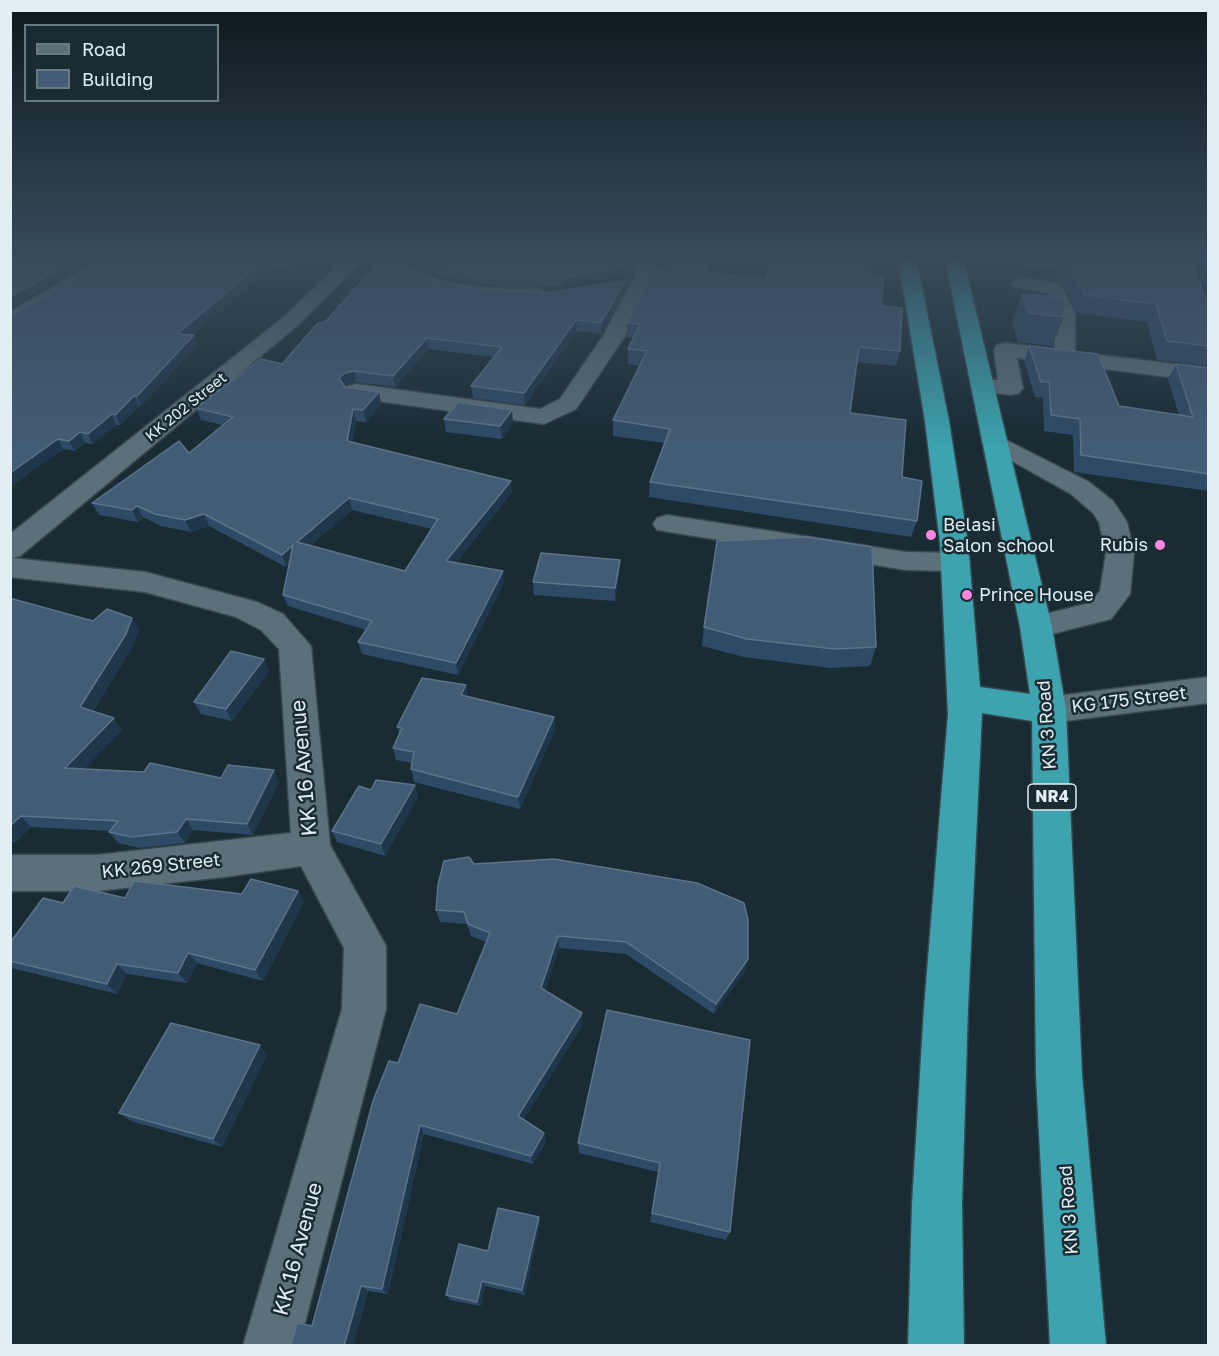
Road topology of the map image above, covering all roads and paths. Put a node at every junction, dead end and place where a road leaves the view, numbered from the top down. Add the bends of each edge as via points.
1 (291, 321) edge
2 (621, 321) edge
3 (919, 321) edge
4 (968, 321) edge
5 (1067, 321) edge
6 (1065, 357) junction
7 (1209, 375) edge
8 (983, 385) junction
9 (356, 391) edge
10 (994, 441) junction
11 (667, 524) dead end
12 (10, 549) edge
13 (955, 562) junction
14 (10, 567) edge
15 (1036, 627) junction
16 (1209, 690) edge
17 (965, 698) junction
18 (1049, 710) junction
19 (311, 847) junction
20 (10, 873) edge
21 (271, 1346) edge
22 (936, 1346) edge
23 (1078, 1346) edge

1 - 12 street, KK 202 Street
2 - 9 street via 568,404 544,417
3 - 13 highway via 937,421
4 - 8 highway, KN 3 Road / NR4
5 - 6 street
6 - 7 street
6 - 8 street via 1005,350 1011,388
8 - 10 highway, KN 3 Road / NR4
10 - 15 highway, KN 3 Road / NR4
10 - 15 street via 1080,488 1103,507 1113,522 1120,553 1115,594 1100,611
11 - 13 street via 906,561
13 - 17 highway
14 - 19 street, KK 16 Avenue via 145,582 246,609 272,622 295,646
15 - 18 highway, KN 3 Road / NR4
16 - 18 street, KG 175 Street
17 - 18 highway
17 - 22 highway via 937,1192
18 - 23 highway, KN 3 Road / NR4 via 1059,1076
19 - 20 street, KK 269 Street via 98,873
19 - 21 street, KK 16 Avenue via 365,945 364,1009

